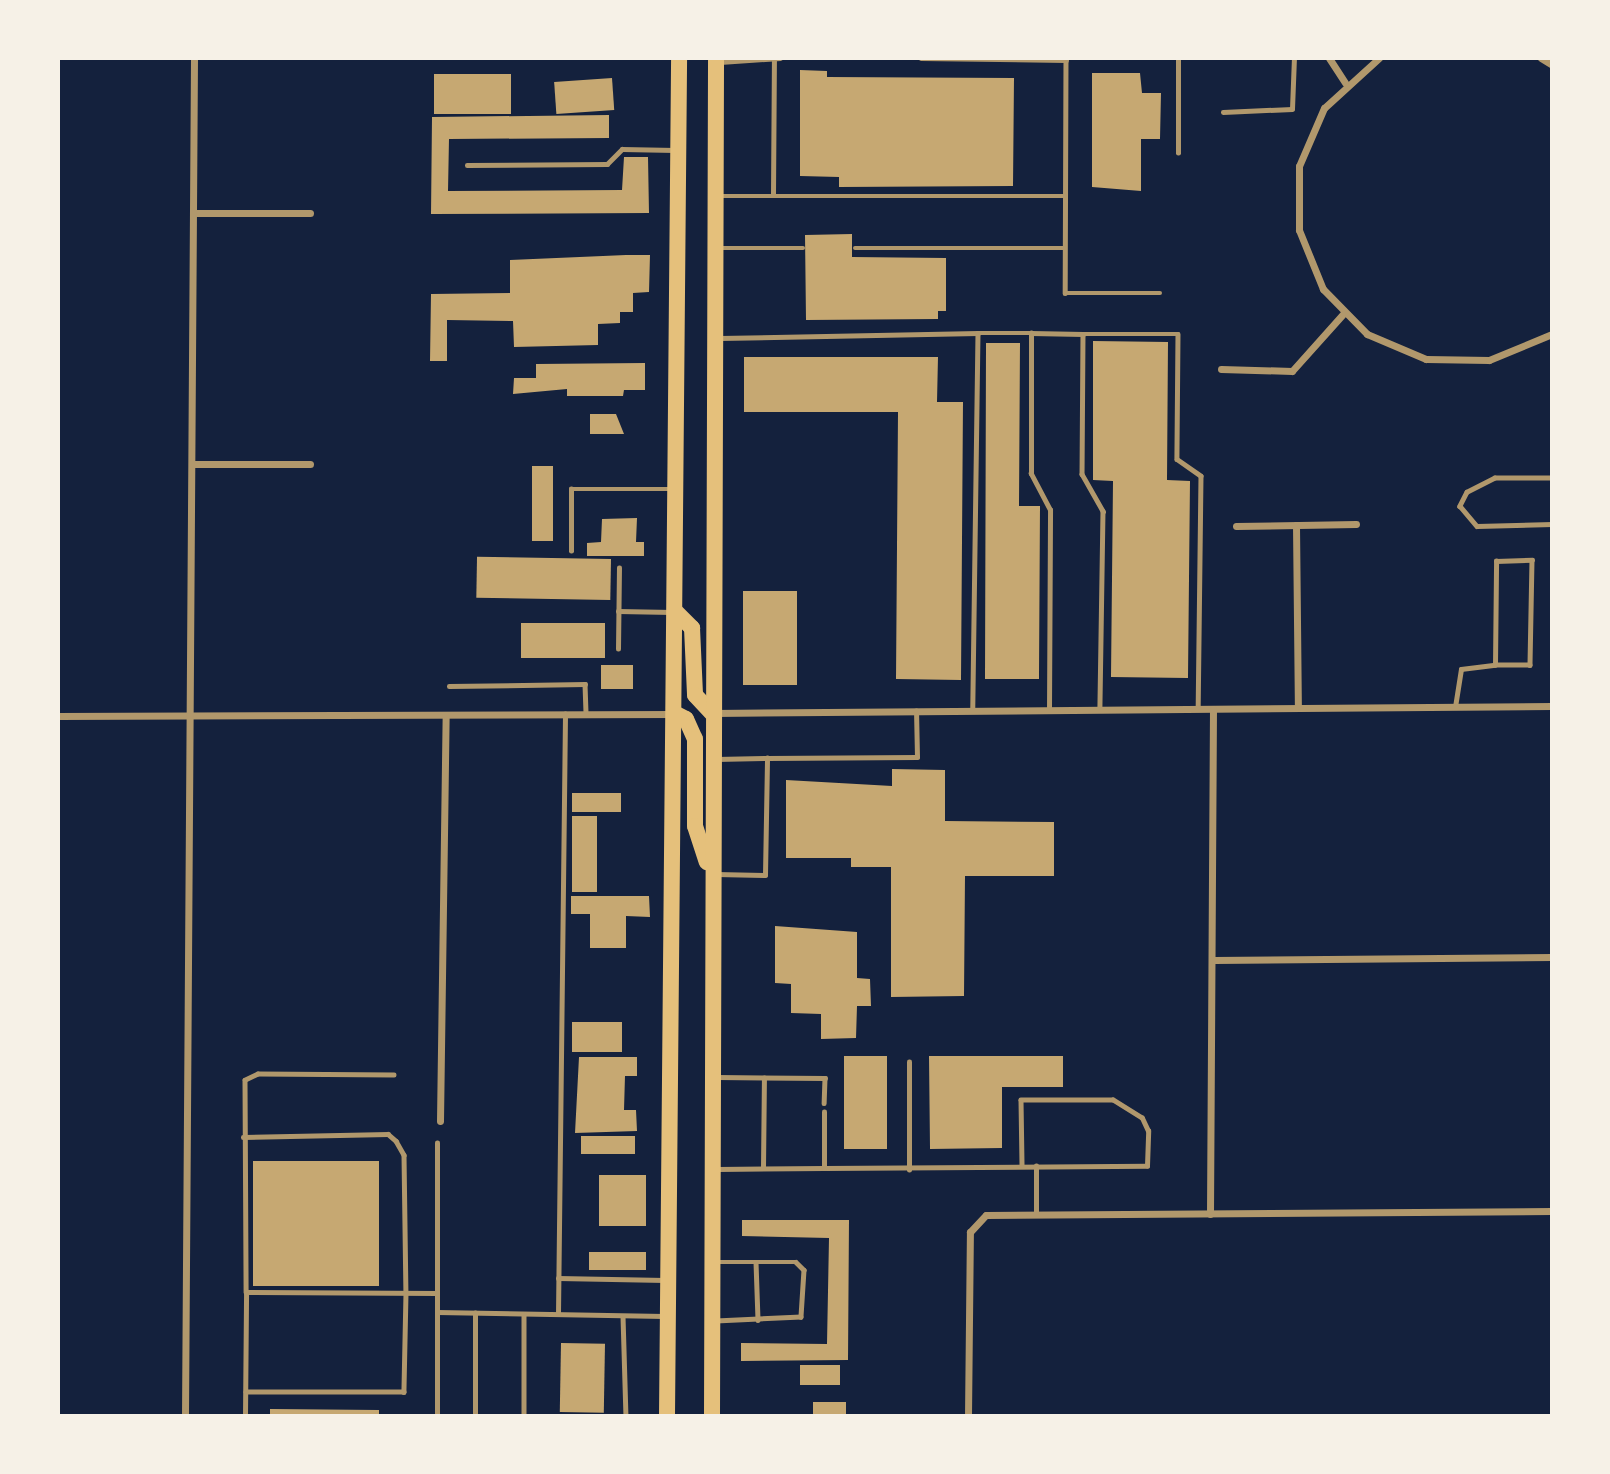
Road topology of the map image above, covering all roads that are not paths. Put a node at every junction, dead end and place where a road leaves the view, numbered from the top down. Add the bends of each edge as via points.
1 (194, 58) edge
2 (679, 58) edge
3 (774, 58) edge
4 (780, 58) edge
5 (921, 58) edge
6 (1178, 58) edge
7 (1294, 58) edge
8 (1329, 58) edge
9 (1379, 58) edge
10 (1541, 58) edge
11 (1066, 59) edge
12 (716, 60) edge
13 (1552, 65) edge
14 (1345, 83) junction
15 (1223, 112) dead end
16 (679, 150) junction
17 (1178, 153) dead end
18 (467, 165) dead end
19 (773, 194) junction
20 (715, 196) junction
21 (1065, 196) junction
22 (193, 213) junction
23 (310, 213) dead end
24 (715, 248) junction
25 (803, 248) dead end
26 (855, 248) dead end
27 (1065, 248) junction
28 (1160, 293) dead end
29 (1343, 314) junction
30 (978, 333) junction
31 (1031, 333) junction
32 (1083, 334) junction
33 (1552, 334) edge
34 (715, 338) junction
35 (1221, 369) dead end
36 (192, 464) junction
37 (310, 464) dead end
38 (1552, 478) edge
39 (678, 489) junction
40 (1356, 524) dead end
41 (1552, 524) edge
42 (1236, 526) dead end
43 (1296, 526) junction
44 (571, 551) dead end
45 (619, 568) dead end
46 (618, 611) junction
47 (677, 612) junction
48 (618, 649) dead end
49 (1495, 665) junction
50 (449, 686) dead end
51 (1552, 706) edge
52 (1455, 707) junction
53 (1297, 708) junction
54 (1100, 709) junction
55 (1198, 709) junction
56 (1213, 709) junction
57 (973, 710) junction
58 (1049, 710) junction
59 (916, 711) junction
60 (712, 713) junction
61 (676, 714) junction
62 (190, 715) junction
63 (446, 715) junction
64 (565, 715) junction
65 (586, 715) junction
66 (58, 716) edge
67 (767, 758) junction
68 (712, 759) junction
69 (711, 874) junction
70 (1552, 957) edge
71 (1214, 960) junction
72 (909, 1062) dead end
73 (394, 1075) dead end
74 (710, 1077) junction
75 (764, 1078) junction
76 (824, 1103) dead end
77 (824, 1112) dead end
78 (440, 1121) dead end
79 (243, 1137) junction
80 (437, 1143) dead end
81 (1022, 1166) junction
82 (1036, 1166) junction
83 (763, 1168) junction
84 (824, 1168) junction
85 (710, 1169) junction
86 (909, 1170) junction
87 (1552, 1211) edge
88 (1210, 1214) junction
89 (1036, 1215) junction
90 (711, 1262) junction
91 (756, 1262) junction
92 (558, 1278) junction
93 (670, 1280) junction
94 (246, 1292) junction
95 (406, 1293) junction
96 (437, 1293) junction
97 (437, 1312) junction
98 (475, 1312) junction
99 (524, 1314) junction
100 (558, 1314) junction
101 (623, 1315) junction
102 (669, 1317) junction
103 (758, 1320) junction
104 (712, 1322) junction
105 (246, 1392) junction
106 (186, 1416) edge
107 (245, 1416) edge
108 (437, 1416) edge
109 (475, 1416) edge
110 (524, 1416) edge
111 (626, 1416) edge
112 (667, 1416) edge
113 (712, 1416) edge
114 (968, 1416) edge

1 - 22 street
2 - 16 main road
3 - 4 lane
3 - 12 lane
3 - 19 lane
5 - 11 lane
6 - 17 lane
7 - 15 lane via 1292,109
8 - 14 street
9 - 14 street
10 - 13 street
11 - 21 lane
12 - 20 main road
14 - 29 street via 1309,136 1296,198 1308,261
16 - 18 lane via 622,149 607,164
16 - 39 main road
19 - 20 lane
19 - 21 lane
20 - 24 main road
21 - 27 lane
22 - 23 street
22 - 36 street
24 - 25 lane
24 - 34 main road
26 - 27 lane
27 - 28 lane via 1065,293
29 - 33 street via 1395,349 1457,363 1520,352
29 - 35 street via 1292,371
30 - 31 lane
30 - 34 lane
30 - 57 lane
31 - 32 lane
31 - 58 lane via 1031,474 1050,510
32 - 54 lane via 1082,474 1103,511
32 - 55 lane via 1178,334 1177,458 1201,477
34 - 60 main road
36 - 37 street
36 - 62 street
38 - 41 lane via 1495,478 1466,492 1460,506 1477,526
39 - 44 lane via 571,489
39 - 47 main road
40 - 43 street
42 - 43 street
43 - 53 street
45 - 46 lane
46 - 47 lane
46 - 48 lane
47 - 60 main road via 692,628 695,695
47 - 61 main road
49 - 49 lane via 1530,665 1532,561 1496,561
49 - 52 lane via 1461,669
50 - 65 lane via 585,684
51 - 52 street
52 - 53 street
53 - 56 street
54 - 55 street
54 - 58 street
55 - 56 street
56 - 71 street
57 - 58 street
57 - 59 street
59 - 60 street
59 - 67 lane via 917,757
60 - 68 main road
61 - 65 street
61 - 69 main road via 686,719 695,739 695,826
61 - 93 main road
62 - 63 street
62 - 66 street
62 - 106 street
63 - 64 street
63 - 78 street
64 - 65 street
64 - 92 lane
67 - 68 lane
67 - 69 lane via 765,875
68 - 69 main road
69 - 74 main road
70 - 71 street
71 - 88 street
72 - 86 lane
73 - 79 lane via 258,1074 245,1080
74 - 75 lane
74 - 85 main road
75 - 76 lane via 825,1079
75 - 83 lane
77 - 84 lane
79 - 94 lane
79 - 95 lane via 388,1135 396,1141 404,1156
80 - 96 lane
81 - 82 lane
81 - 82 lane via 1021,1100 1113,1100 1142,1118 1148,1131 1147,1166
81 - 86 lane
82 - 89 lane
83 - 84 lane
83 - 85 lane
84 - 86 lane
85 - 90 main road
87 - 88 street
88 - 89 street
89 - 114 street via 975,1220
90 - 91 lane
90 - 104 main road
91 - 103 lane
91 - 103 lane via 796,1262 804,1270 801,1317
92 - 93 lane
92 - 100 lane
93 - 102 main road
94 - 95 lane
94 - 105 lane
95 - 96 lane
95 - 105 lane via 404,1392
96 - 97 lane
97 - 98 lane
97 - 108 lane
98 - 99 lane
98 - 109 lane
99 - 100 lane
99 - 110 lane
100 - 101 lane
101 - 102 lane
101 - 111 lane
102 - 112 main road
103 - 104 lane
104 - 113 main road
105 - 107 lane

